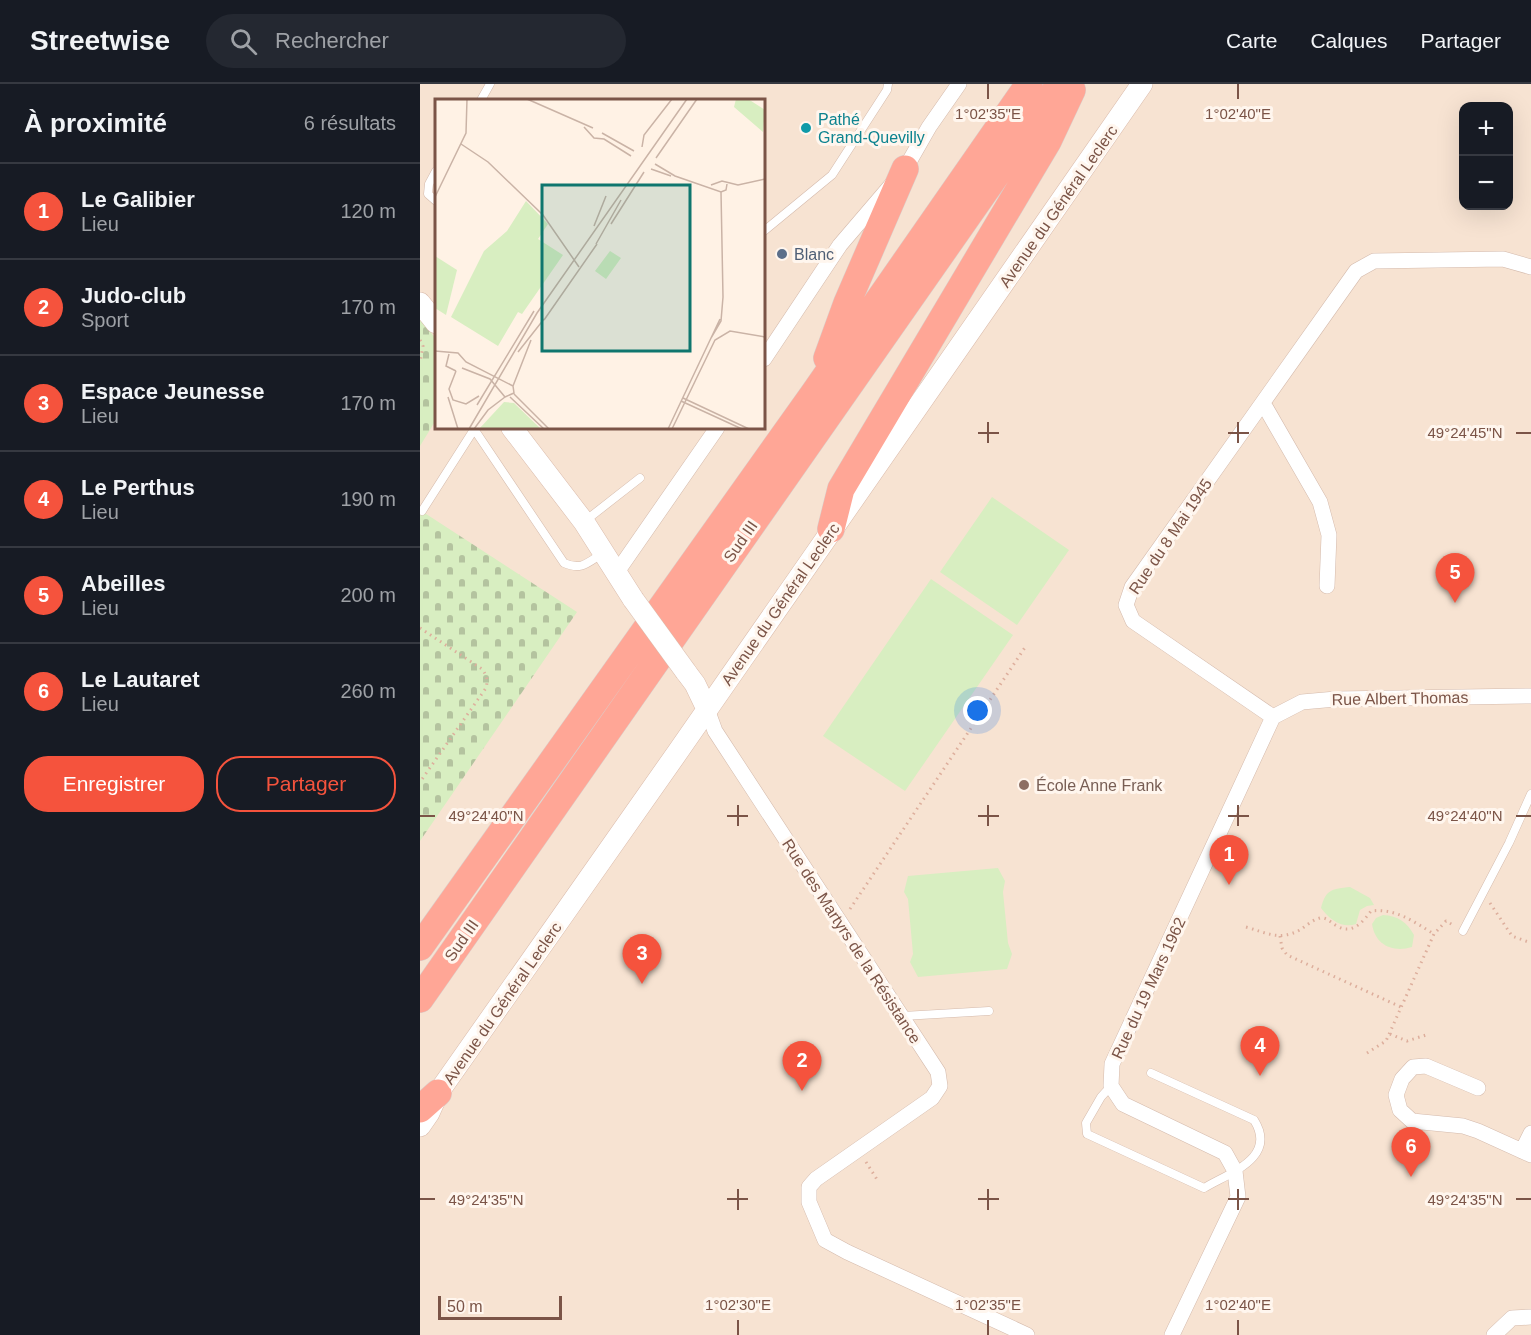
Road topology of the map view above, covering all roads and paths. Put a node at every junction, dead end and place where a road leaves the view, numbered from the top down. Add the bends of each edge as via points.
1 (490, 84) edge
2 (888, 84) edge
3 (959, 84) edge
4 (1029, 84) edge
5 (1060, 84) edge
6 (1074, 84) edge
7 (1142, 84) edge
8 (482, 99) edge
9 (904, 169) junction
10 (435, 173) edge
11 (435, 200) edge
12 (765, 230) edge
13 (1531, 267) edge
14 (420, 303) edge
15 (435, 322) edge
16 (420, 340) edge
17 (765, 358) edge
18 (420, 363) edge
19 (814, 393) junction
20 (1263, 403) junction
21 (473, 429) edge
22 (475, 429) edge
23 (513, 429) edge
24 (716, 429) edge
25 (640, 478) dead end
26 (422, 512) edge
27 (584, 522) junction
28 (831, 529) junction
29 (604, 552) junction
30 (617, 572) junction
31 (1327, 586) dead end
32 (420, 628) edge
33 (1026, 646) dead end
34 (1531, 696) edge
35 (707, 709) junction
36 (1273, 717) junction
37 (420, 782) edge
38 (1531, 794) edge
39 (1483, 891) junction
40 (840, 923) junction
41 (1246, 927) dead end
42 (1462, 931) joint
43 (1434, 934) junction
44 (1280, 936) junction
45 (1531, 943) edge
46 (420, 947) edge
47 (420, 999) edge
48 (1401, 1008) junction
49 (989, 1011) dead end
50 (901, 1017) junction
51 (1390, 1034) junction
52 (1426, 1035) dead end
53 (1367, 1053) dead end
54 (1151, 1073) dead end
55 (1111, 1086) junction
56 (1478, 1088) dead end
57 (429, 1101) edge
58 (420, 1126) edge
59 (1531, 1133) edge
60 (1527, 1153) edge
61 (1235, 1172) junction
62 (1531, 1317) edge
63 (1027, 1335) edge
64 (1172, 1335) edge
65 (1494, 1335) edge

1 - 8 lane
2 - 12 lane via 832,175
3 - 9 street
4 - 19 highway, Sud III
5 - 47 highway, Sud III
6 - 28 highway via 1048,141 841,489
7 - 28 street, Avenue du Général Leclerc
9 - 17 street via 840,245
9 - 19 highway
10 - 11 lane via 428,189
13 - 20 street, Rue du 8 Mai 1945 via 1503,259 1374,261 1356,271
14 - 15 street
16 - 18 path
19 - 46 highway, Sud III
20 - 31 street via 1320,502 1329,536
20 - 36 street, Rue du 8 Mai 1945 via 1132,587 1126,605 1132,621
21 - 26 lane
22 - 29 lane via 564,563 581,567
23 - 27 street, Rue des Martyrs de la Résistance
24 - 30 street
25 - 27 lane
27 - 29 street, Rue des Martyrs de la Résistance
28 - 35 street, Avenue du Général Leclerc
29 - 30 street, Rue des Martyrs de la Résistance
30 - 35 street, Rue des Martyrs de la Résistance, bridge via 695,684
32 - 37 path via 482,669 488,681
33 - 40 path
34 - 36 street, Rue Albert Thomas via 1336,699 1302,702
35 - 40 street, Rue des Martyrs de la Résistance via 715,731
35 - 57 street, Avenue du Général Leclerc
36 - 55 street, Rue du 19 Mars 1962 via 1112,1064
38 - 39 lane
39 - 42 lane
39 - 45 path via 1512,936
40 - 50 street, Rue des Martyrs de la Résistance
41 - 44 path
42 - 43 path via 1446,921
43 - 44 path via 1402,915 1381,910 1371,911 1360,925 1351,929 1339,928 1322,918
43 - 48 path
44 - 48 path via 1287,955
48 - 51 path
49 - 50 lane
50 - 63 street, Rue des Martyrs de la Résistance via 938,1072 940,1086 932,1098 816,1179 809,1187 808,1202 825,1240
51 - 52 path via 1407,1041
51 - 53 path
54 - 61 lane via 1254,1120 1261,1142 1252,1160
55 - 61 street via 1123,1104 1226,1153
55 - 61 lane via 1086,1123 1087,1134 1204,1188
56 - 60 street via 1426,1066 1413,1067 1402,1079 1396,1095 1400,1110 1412,1121 1463,1126
57 - 58 street, Avenue du Général Leclerc via 429,1113
59 - 60 street
61 - 64 street via 1238,1197
62 - 65 street via 1512,1318

